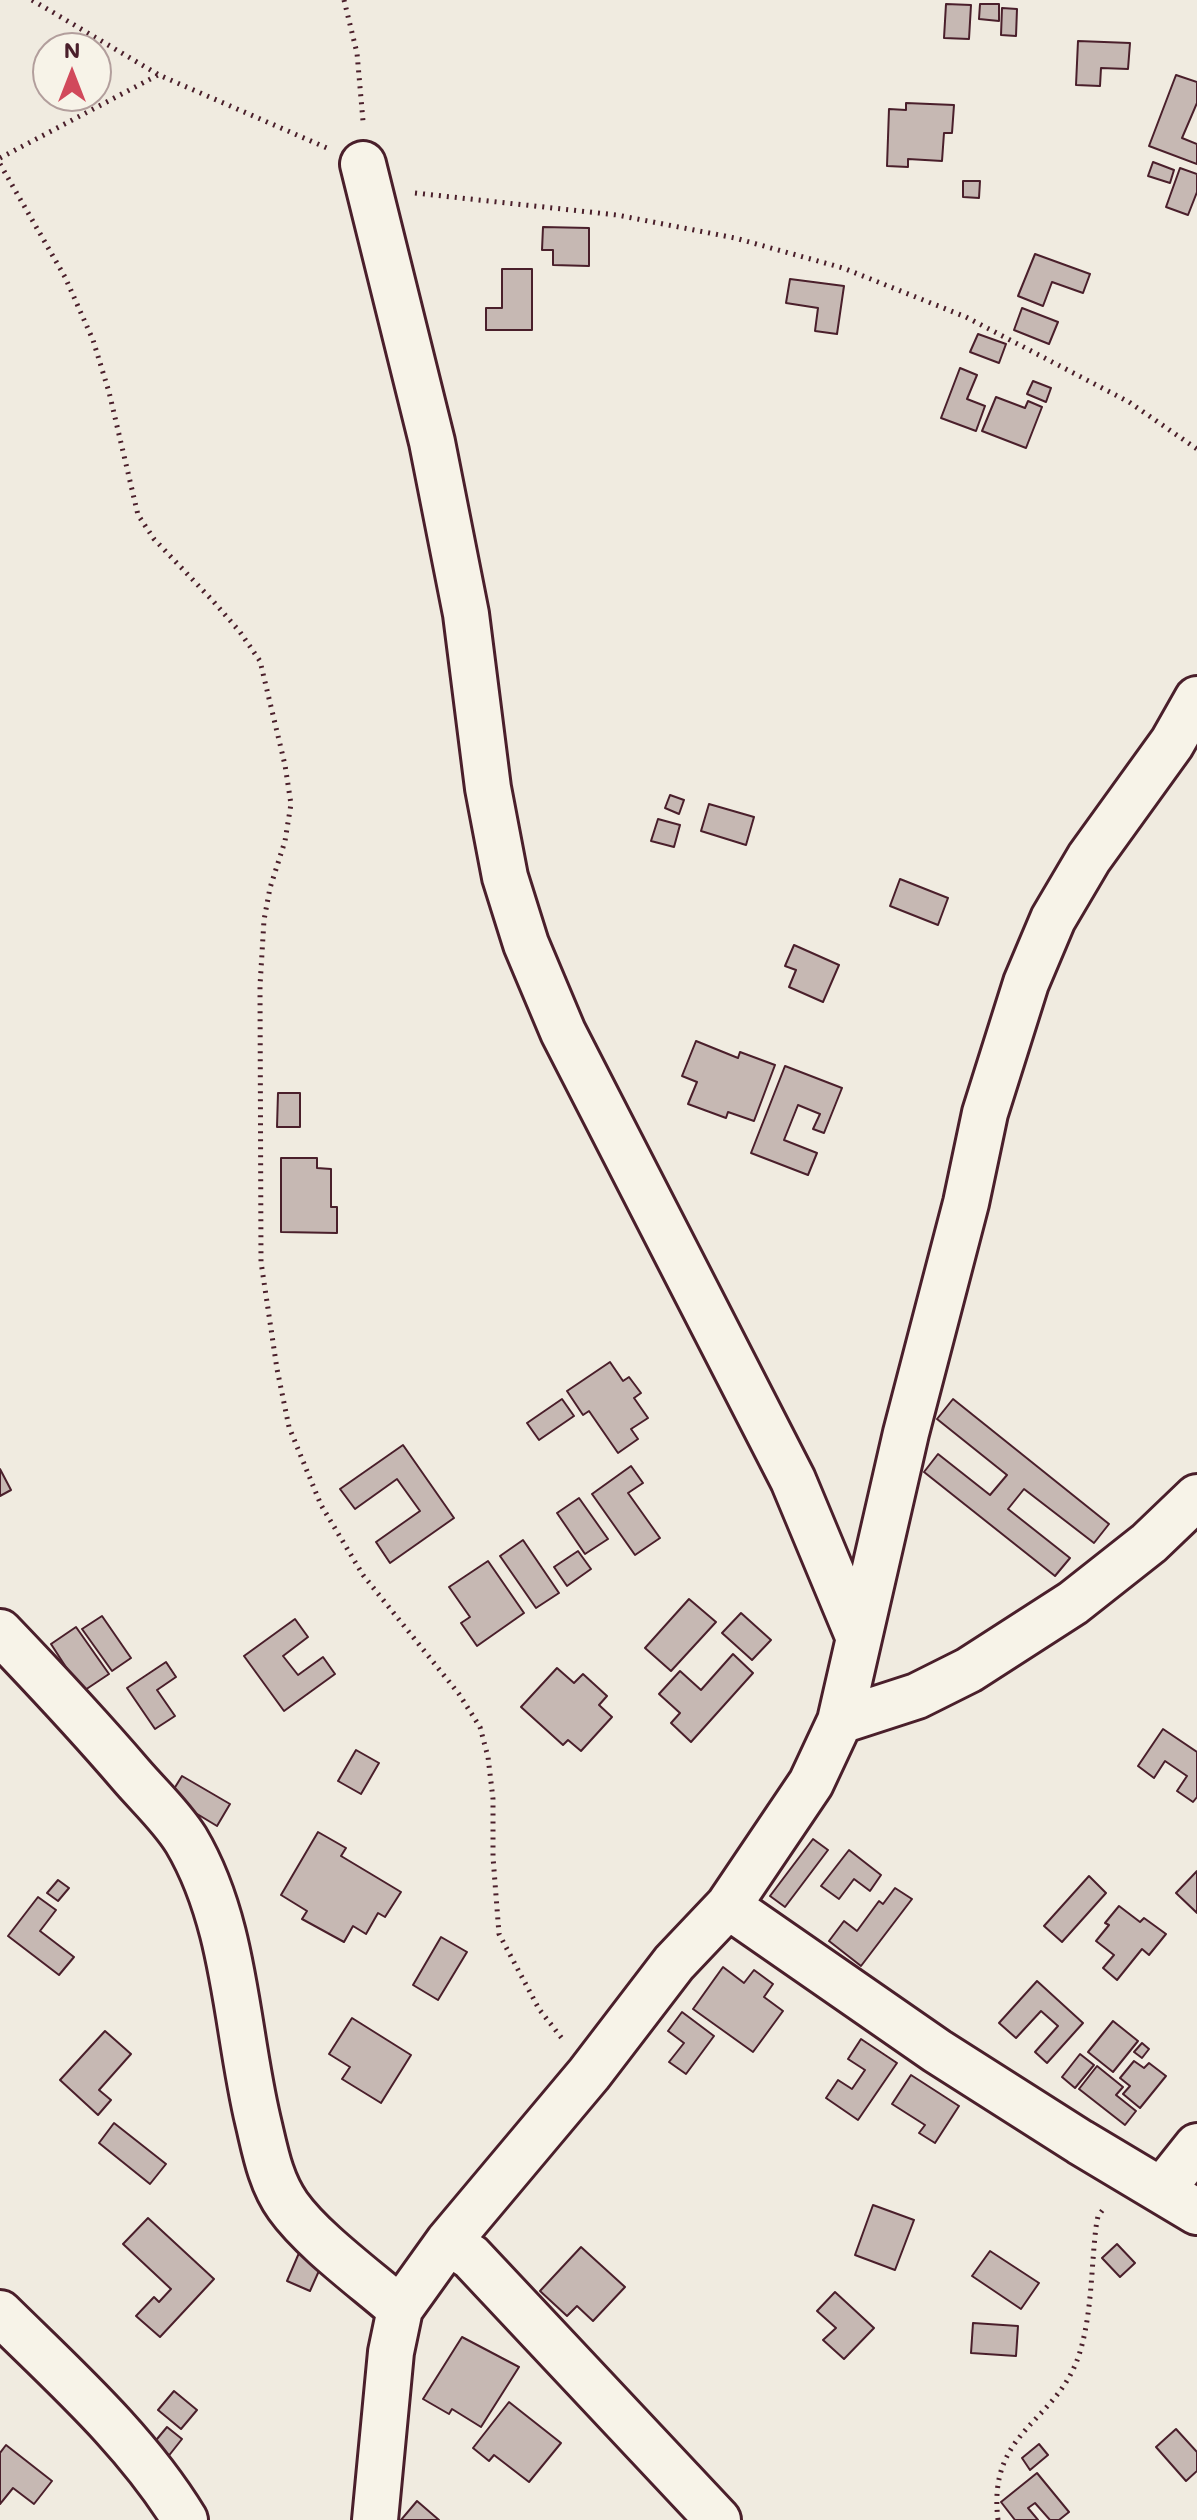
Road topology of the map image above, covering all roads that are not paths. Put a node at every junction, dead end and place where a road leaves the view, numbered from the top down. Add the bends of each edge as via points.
1 (367, 176) road end
2 (1197, 699) edge
3 (1197, 1497) edge
4 (0, 1632) edge
5 (858, 1636) junction
6 (840, 1721) junction
7 (728, 1906) junction
8 (1197, 2146) edge
9 (1164, 2192) edge
10 (448, 2242) junction
11 (400, 2309) junction
12 (0, 2313) edge
13 (185, 2520) edge
14 (375, 2520) edge
15 (718, 2520) edge

1 - 5 street via 432,442 466,614 488,788 505,877 526,944 563,1032 793,1480
2 - 5 street via 1172,743 1089,858 1053,919 1026,983 985,1113
3 - 6 street via 1073,1603 969,1670 917,1696
4 - 11 street via 186,1840 217,1919 271,2174 289,2207
5 - 6 street
6 - 7 street via 811,1783
7 - 9 street via 937,2051
7 - 10 street via 674,1963
8 - 9 street
10 - 11 street
10 - 15 street via 471,2257
11 - 14 street
12 - 13 street via 127,2442

